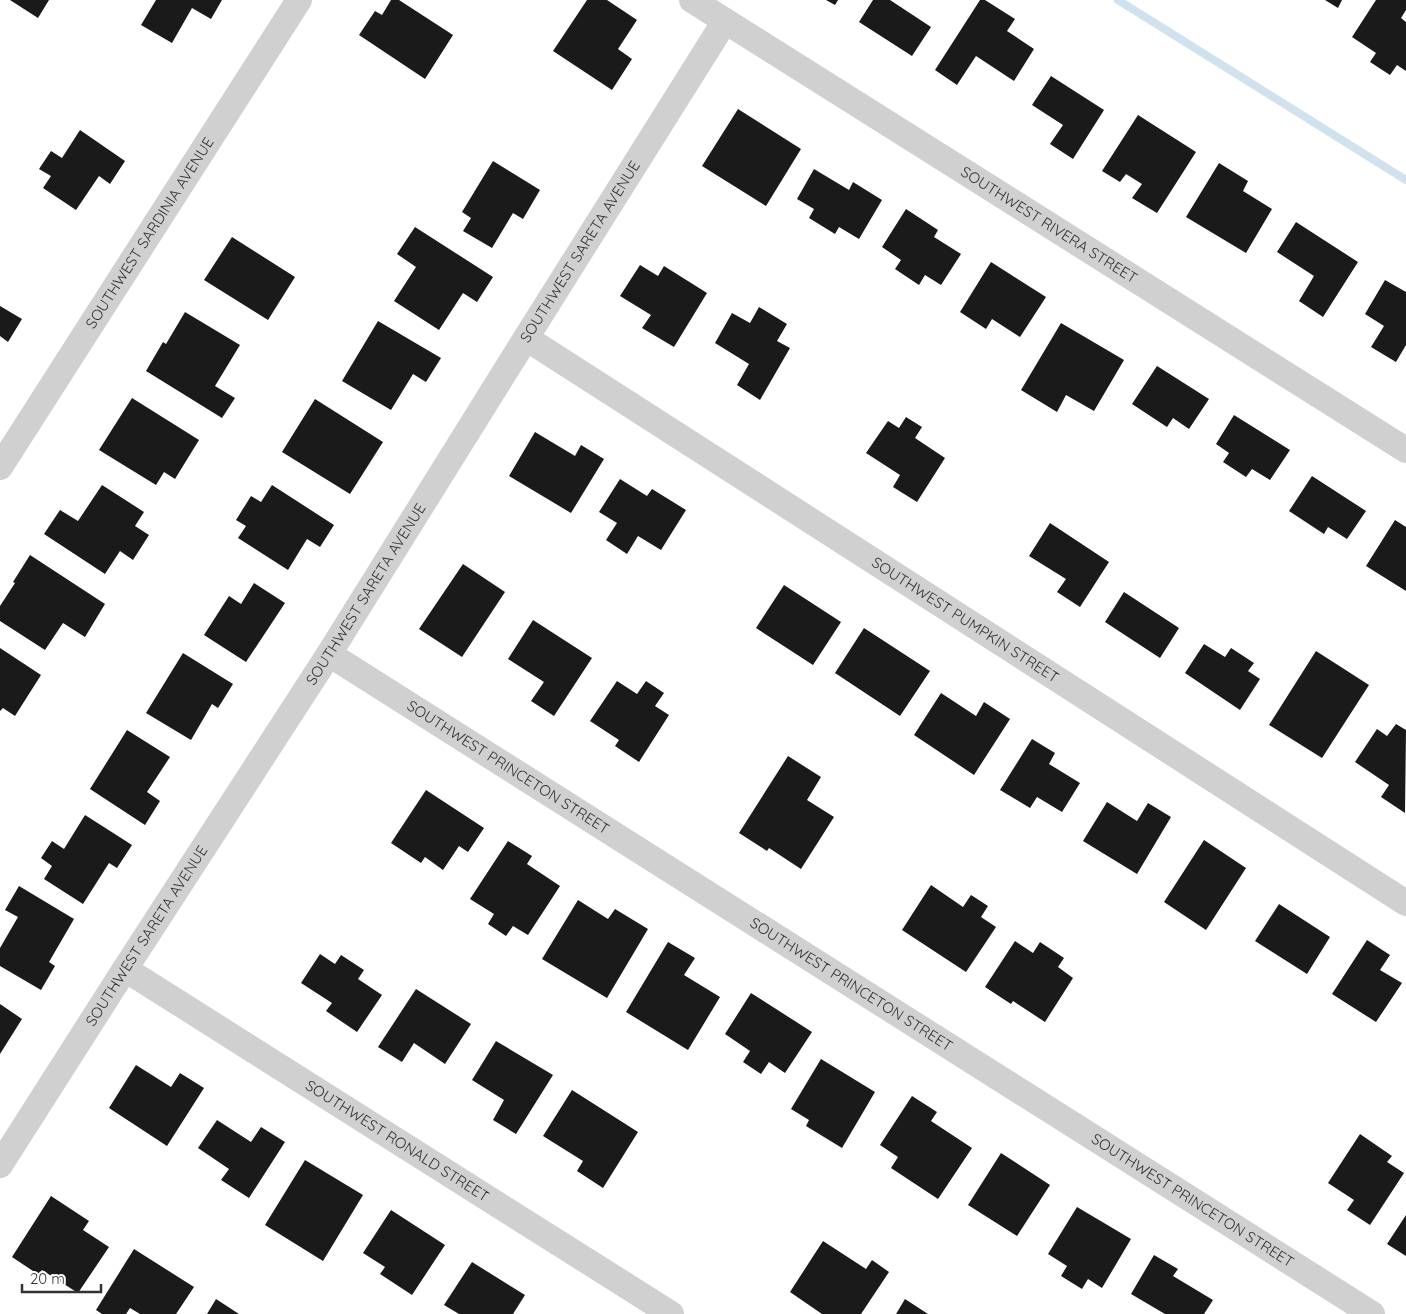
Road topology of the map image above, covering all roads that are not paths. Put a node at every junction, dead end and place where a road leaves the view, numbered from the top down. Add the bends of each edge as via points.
1 (299, 0) edge
2 (692, 0) edge
3 (725, 21) junction
4 (526, 338) junction
5 (1406, 450) edge
6 (0, 467) edge
7 (330, 654) junction
8 (1406, 903) edge
9 (125, 969) junction
10 (0, 1165) edge
11 (671, 1314) edge
12 (1372, 1314) edge

1 - 6 street, SOUTHWEST SARDINIA AVENUE
2 - 3 street, SOUTHWEST RIVERA STREET
3 - 4 street, SOUTHWEST SARETA AVENUE
3 - 5 street, SOUTHWEST RIVERA STREET
4 - 7 street, SOUTHWEST SARETA AVENUE
4 - 8 street, SOUTHWEST PUMPKIN STREET
7 - 9 street, SOUTHWEST SARETA AVENUE
7 - 12 street, SOUTHWEST PRINCETON STREET
9 - 10 street, SOUTHWEST SARETA AVENUE
9 - 11 street, SOUTHWEST RONALD STREET

